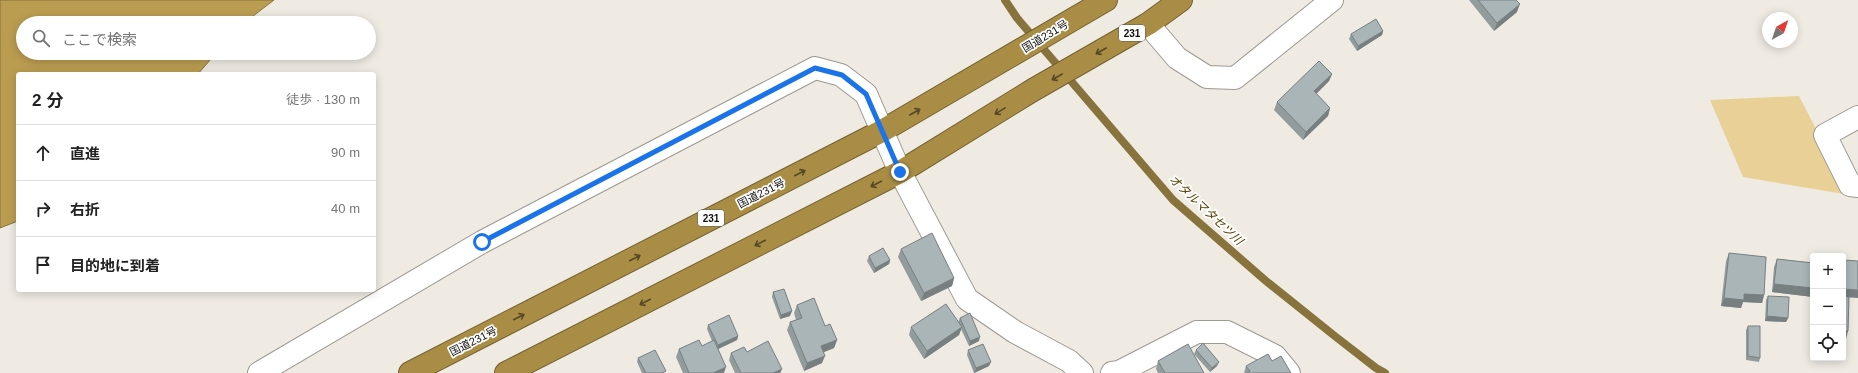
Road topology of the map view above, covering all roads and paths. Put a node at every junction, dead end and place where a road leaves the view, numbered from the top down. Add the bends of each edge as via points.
1 (1106, 0) edge
2 (1181, 0) edge
3 (1332, 0) edge
4 (1148, 24) junction
5 (1858, 117) edge
6 (882, 131) junction
7 (900, 172) junction
8 (1858, 186) edge
9 (259, 373) edge
10 (410, 373) edge
11 (506, 373) edge
12 (1082, 373) edge
13 (1112, 373) edge
14 (1289, 373) edge

6 -> 1 highway, 国道231号 / 231
2 - 4 highway, 231
3 - 4 street via 1235,78 1207,77 1177,58
4 -> 7 highway, 231 via 1033,90
5 - 8 street via 1825,135 1850,185
6 - 7 street
6 - 9 street via 866,94 842,75 815,68 482,242
10 -> 6 highway, 国道231号 / 231
7 -> 11 highway, 231
7 - 12 street via 968,299 1015,332 1069,361
13 - 14 street via 1119,372 1198,332 1227,332 1274,356

